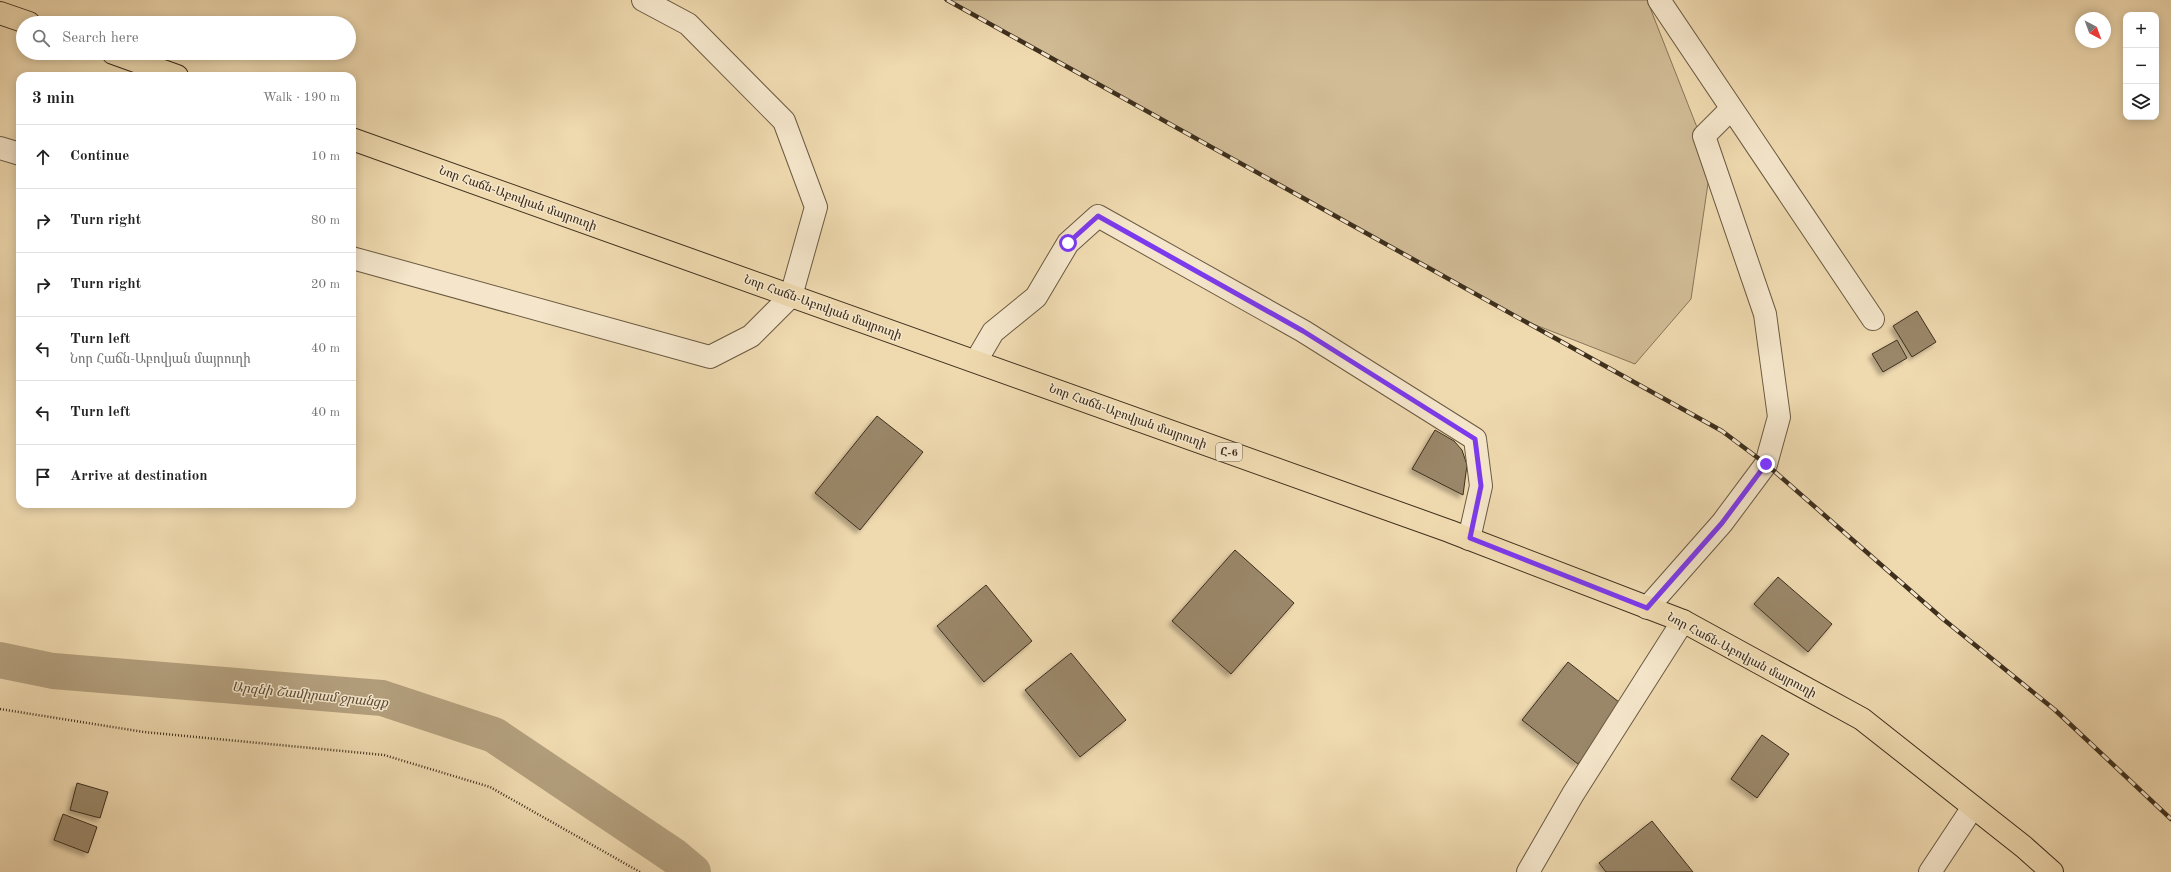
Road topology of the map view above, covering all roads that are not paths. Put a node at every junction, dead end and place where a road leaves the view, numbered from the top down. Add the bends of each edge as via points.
1 (643, 0) edge
2 (1659, 0) edge
3 (0, 13) edge
4 (16, 19) edge
5 (132, 60) edge
6 (166, 72) edge
7 (1731, 109) junction
8 (356, 139) edge
9 (0, 148) edge
10 (16, 153) edge
11 (356, 259) edge
12 (791, 296) junction
13 (1873, 319) dead end
14 (976, 362) junction
15 (1470, 538) junction
16 (1647, 608) junction
17 (1683, 621) junction
18 (1972, 807) junction
19 (1528, 872) edge
20 (1930, 872) edge
21 (2052, 872) edge

1 - 12 street via 688,24 784,121 816,208
2 - 7 street
3 - 4 main road
5 - 6 main road
7 - 13 street
7 - 16 street via 1704,136 1764,314 1779,417 1766,464 1722,523
8 - 12 main road, Նոր Հաճն-Աբովյան մայրուղի / Հ-6
9 - 10 street
11 - 12 street via 710,357 751,336
12 - 14 main road, Նոր Հաճն-Աբովյան մայրուղի / Հ-6
14 - 15 main road, Նոր Հաճն-Աբովյան մայրուղի / Հ-6
14 - 15 street via 993,332 1036,297 1068,243 1098,216 1303,331 1475,439 1481,486
15 - 16 main road, Նոր Հաճն-Աբովյան մայրուղի / Հ-6
16 - 17 main road, Նոր Հաճն-Աբովյան մայրուղի / Հ-6
17 - 18 main road, Նոր Հաճն-Աբովյան մայրուղի / Հ-6 via 1862,719
17 - 19 street via 1573,794
18 - 20 street
18 - 21 main road, Նոր Հաճն-Աբովյան մայրուղի / Հ-6

